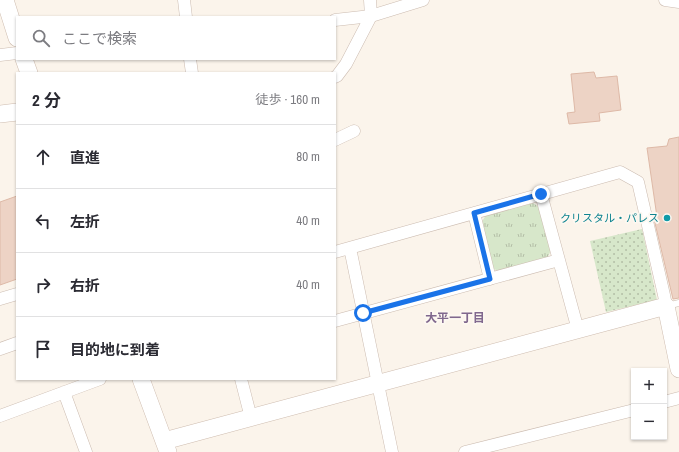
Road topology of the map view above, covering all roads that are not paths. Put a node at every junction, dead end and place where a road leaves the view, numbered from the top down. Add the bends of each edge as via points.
1 (5, 0) edge
2 (184, 0) edge
3 (370, 0) edge
4 (423, 0) edge
5 (665, 0) edge
6 (679, 2) edge
7 (186, 16) edge
8 (371, 16) junction
9 (336, 20) edge
10 (16, 35) edge
11 (16, 53) edge
12 (0, 55) edge
13 (24, 60) edge
14 (190, 60) edge
15 (29, 72) edge
16 (192, 72) edge
17 (336, 76) edge
18 (16, 112) edge
19 (0, 114) edge
20 (354, 131) dead end
21 (336, 140) edge
22 (541, 194) junction
23 (474, 213) junction
24 (350, 248) junction
25 (336, 252) edge
26 (560, 260) junction
27 (490, 279) junction
28 (16, 294) edge
29 (0, 299) edge
30 (672, 305) edge
31 (363, 313) junction
32 (336, 321) edge
33 (578, 330) junction
34 (16, 343) edge
35 (0, 349) edge
36 (679, 369) edge
37 (97, 380) edge
38 (141, 380) edge
39 (240, 380) edge
40 (378, 384) junction
41 (64, 392) junction
42 (679, 398) edge
43 (667, 401) edge
44 (631, 411) edge
45 (0, 416) edge
46 (251, 418) junction
47 (166, 447) edge
48 (86, 452) edge
49 (392, 452) edge
50 (465, 452) edge

1 - 10 street
2 - 7 street
3 - 8 street
4 - 8 street
5 - 6 street
8 - 9 street
8 - 17 street via 346,64
11 - 12 street
13 - 15 street
14 - 16 street
18 - 19 street
20 - 21 street
22 - 23 street
22 - 26 street
22 - 30 street via 620,172 638,182 664,295
23 - 24 street
23 - 27 street
24 - 25 street
24 - 31 street
26 - 27 street
26 - 33 street
27 - 31 street
28 - 29 street
30 - 33 street
30 - 36 street
31 - 32 street
31 - 40 street
33 - 40 street
34 - 35 street
37 - 41 street
38 - 47 street
39 - 46 street
40 - 46 street
40 - 49 street
41 - 45 street
41 - 48 street
42 - 43 street
44 - 50 street
46 - 47 street

